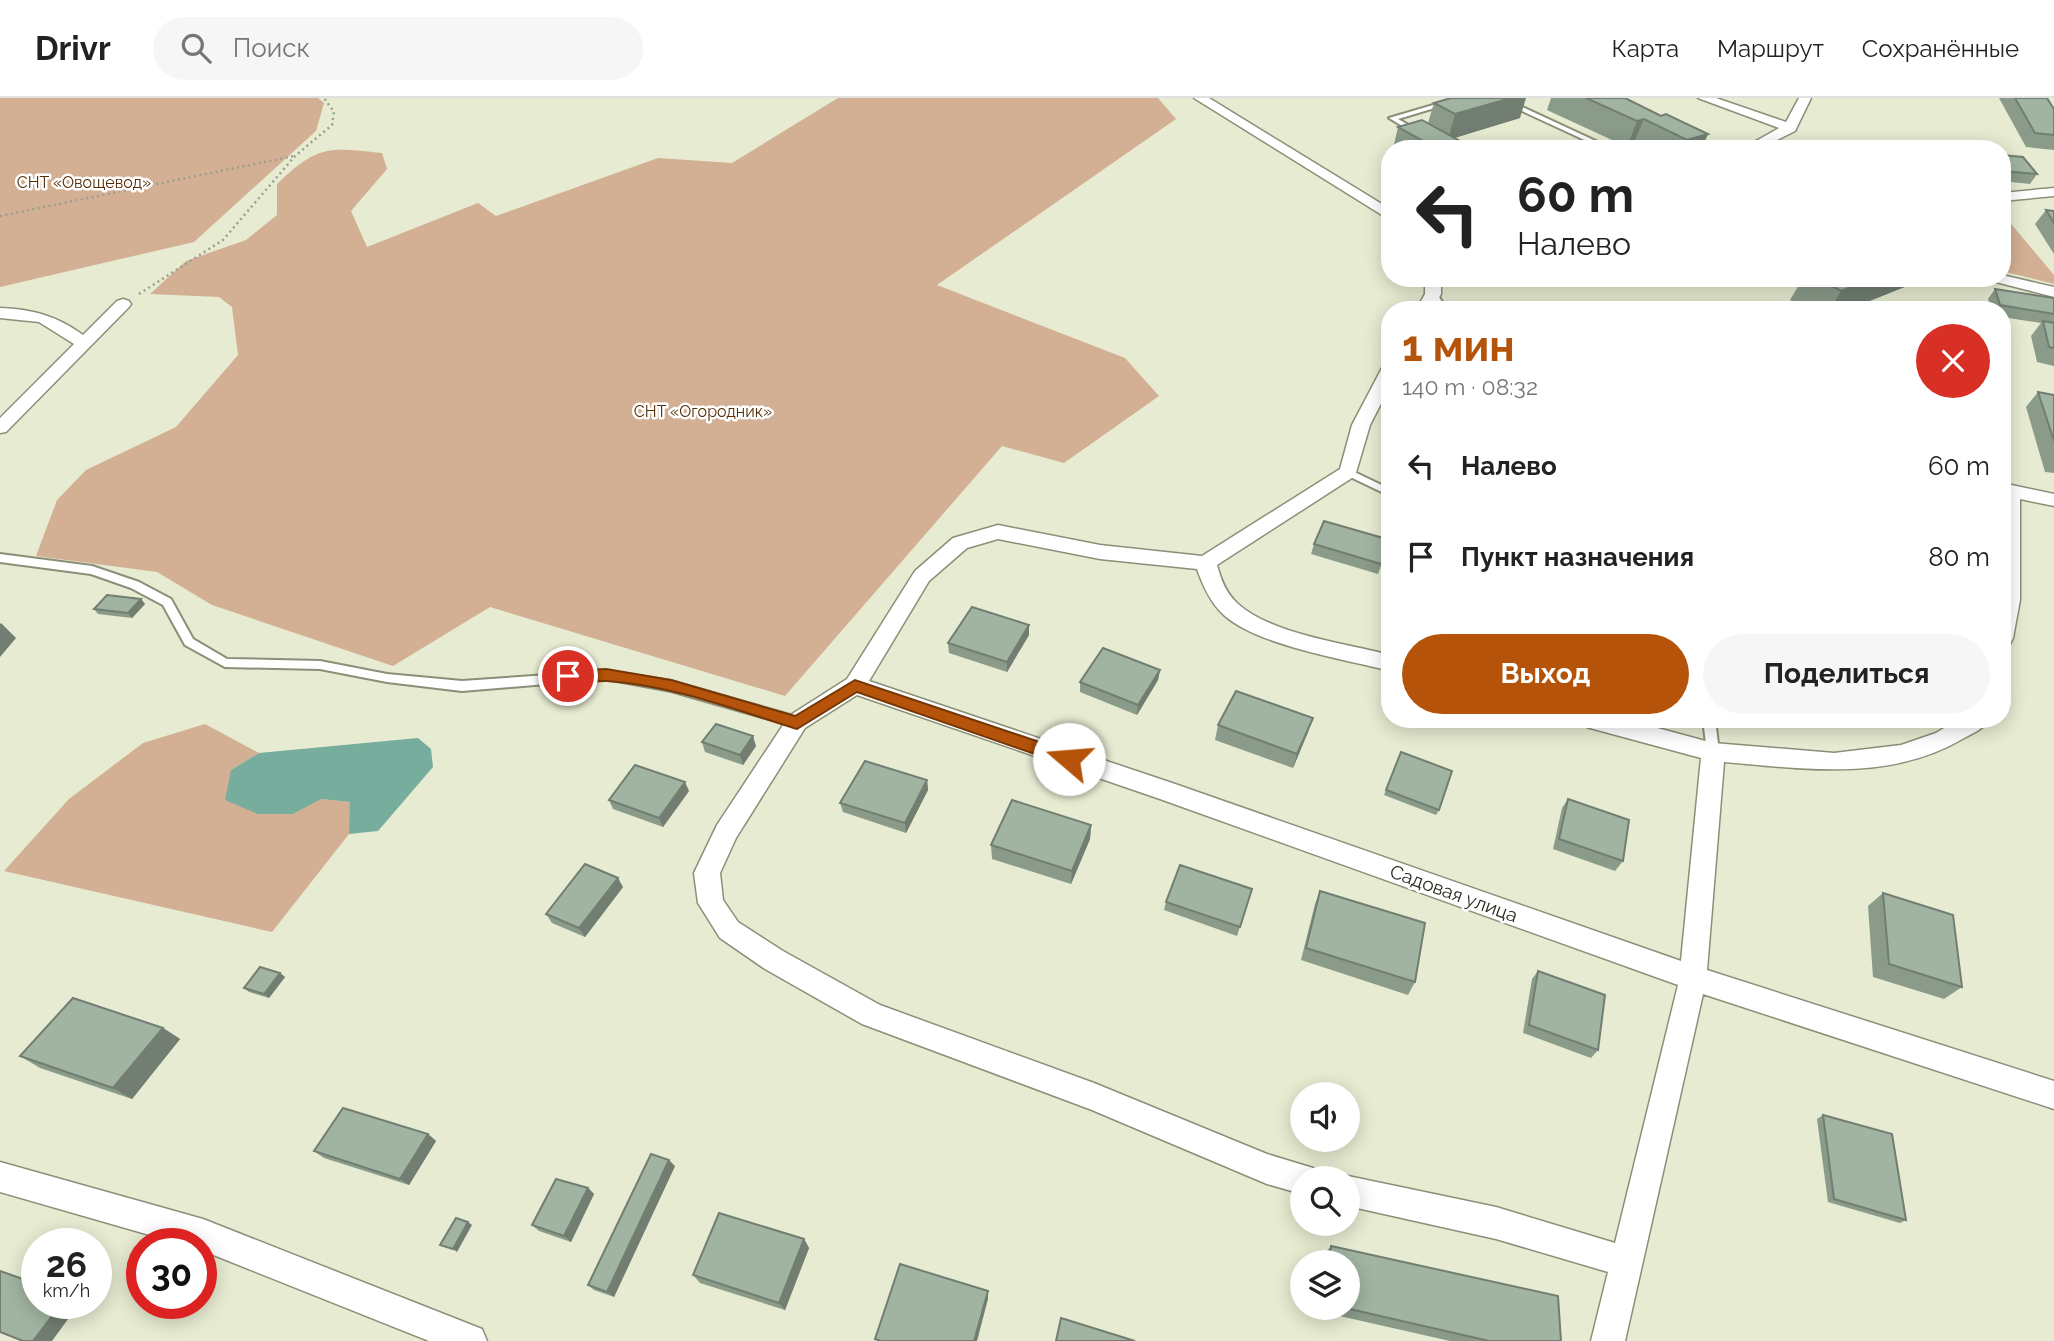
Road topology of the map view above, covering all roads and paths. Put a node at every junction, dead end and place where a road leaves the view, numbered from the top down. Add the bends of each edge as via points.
1 (324, 98) edge
2 (1200, 98) edge
3 (1465, 98) edge
4 (1498, 98) edge
5 (1704, 98) edge
6 (1805, 98) edge
7 (1790, 128) junction
8 (1431, 140) edge
9 (1590, 140) edge
10 (1766, 140) edge
11 (295, 156) junction
12 (2054, 192) edge
13 (2011, 196) edge
14 (1381, 210) edge
15 (0, 216) edge
16 (2011, 281) edge
17 (2054, 292) edge
18 (123, 304) joint
19 (0, 313) edge
20 (83, 343) junction
21 (1381, 386) edge
22 (0, 428) edge
23 (1348, 472) junction
24 (1381, 488) edge
25 (2011, 491) edge
26 (2054, 500) edge
27 (0, 558) edge
28 (1206, 563) junction
29 (1381, 660) edge
30 (855, 685) junction
31 (797, 722) junction
32 (1624, 728) edge
33 (1710, 728) edge
34 (1963, 728) edge
35 (1713, 752) junction
36 (1693, 978) junction
37 (2054, 1095) edge
38 (1290, 1176) edge
39 (0, 1177) edge
40 (1360, 1194) edge
41 (1628, 1262) junction
42 (470, 1341) edge
43 (1608, 1341) edge

1 - 11 path via 334,112 332,125
2 - 14 street
3 - 8 lane via 1392,118
4 - 9 lane
5 - 7 street
6 - 7 street
7 - 10 street
11 - 15 path
11 - 18 path via 223,240
12 - 13 street
16 - 17 street
18 - 20 street
19 - 20 street via 53,320
20 - 22 street
21 - 23 street via 1361,425
23 - 24 lane
23 - 28 street
25 - 26 street
27 - 31 lane via 92,570 135,584 167,602 189,642 225,663 320,665 462,686 606,675 671,686
28 - 29 street via 1217,594 1235,613 1265,628
28 - 30 street via 1100,552 998,532 960,543 922,576
30 - 31 street
30 - 36 street, Садовая улица
31 - 38 street via 726,832 707,873 711,903 729,930 872,1015
32 - 35 street
33 - 35 lane
34 - 35 street via 1902,754 1834,762
35 - 36 street
36 - 37 street, Садовая улица
36 - 41 street
39 - 42 street via 203,1235
40 - 41 street via 1496,1223
41 - 43 street

